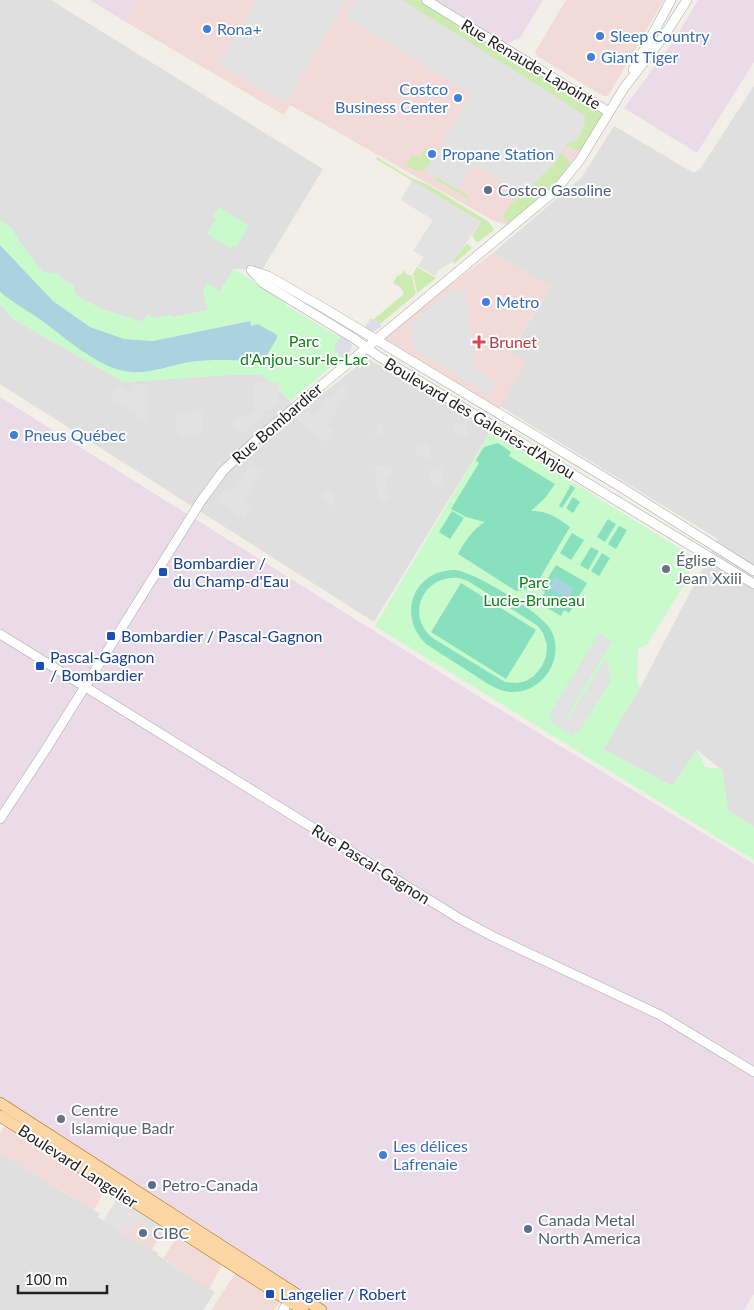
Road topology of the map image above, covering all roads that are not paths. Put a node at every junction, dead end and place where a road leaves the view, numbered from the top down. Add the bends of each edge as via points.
1 (426, 0) edge
2 (671, 0) edge
3 (687, 0) edge
4 (624, 88) junction
5 (609, 112) junction
6 (376, 340) junction
7 (366, 348) junction
8 (619, 486) junction
9 (612, 499) junction
10 (754, 572) edge
11 (754, 584) edge
12 (0, 634) edge
13 (85, 687) junction
14 (0, 819) edge
15 (754, 1072) edge
16 (0, 1103) edge
17 (0, 1116) edge
18 (151, 1207) junction
19 (289, 1301) edge
20 (303, 1310) edge
21 (321, 1310) edge

1 - 5 street, Rue Renaude-Lapointe
2 - 4 street, Rue Bombardier
3 - 4 street, Rue Bombardier
4 - 5 street, Rue Bombardier
5 - 6 street, Rue Bombardier via 580,160 556,190
6 - 7 street, Rue Bombardier
6 - 7 street, Boulevard des Galeries-d'Anjou via 322,306 251,270 263,283
6 - 8 street, Boulevard des Galeries-d'Anjou
7 - 9 street, Boulevard des Galeries-d'Anjou
7 - 13 street, Rue Bombardier via 257,438 223,471
8 - 9 street
8 - 10 street, Boulevard des Galeries-d'Anjou
9 - 11 street, Boulevard des Galeries-d'Anjou
12 - 13 street, Rue Pascal-Gagnon
13 - 14 street, Rue Bombardier
13 - 15 street, Rue Pascal-Gagnon via 460,919 660,1015
16 - 18 main road, Boulevard Langelier
17 - 18 main road, Boulevard Langelier
18 - 19 main road, Boulevard Langelier via 260,1277
19 - 20 main road, Boulevard Langelier
19 - 21 main road, Boulevard Langelier

